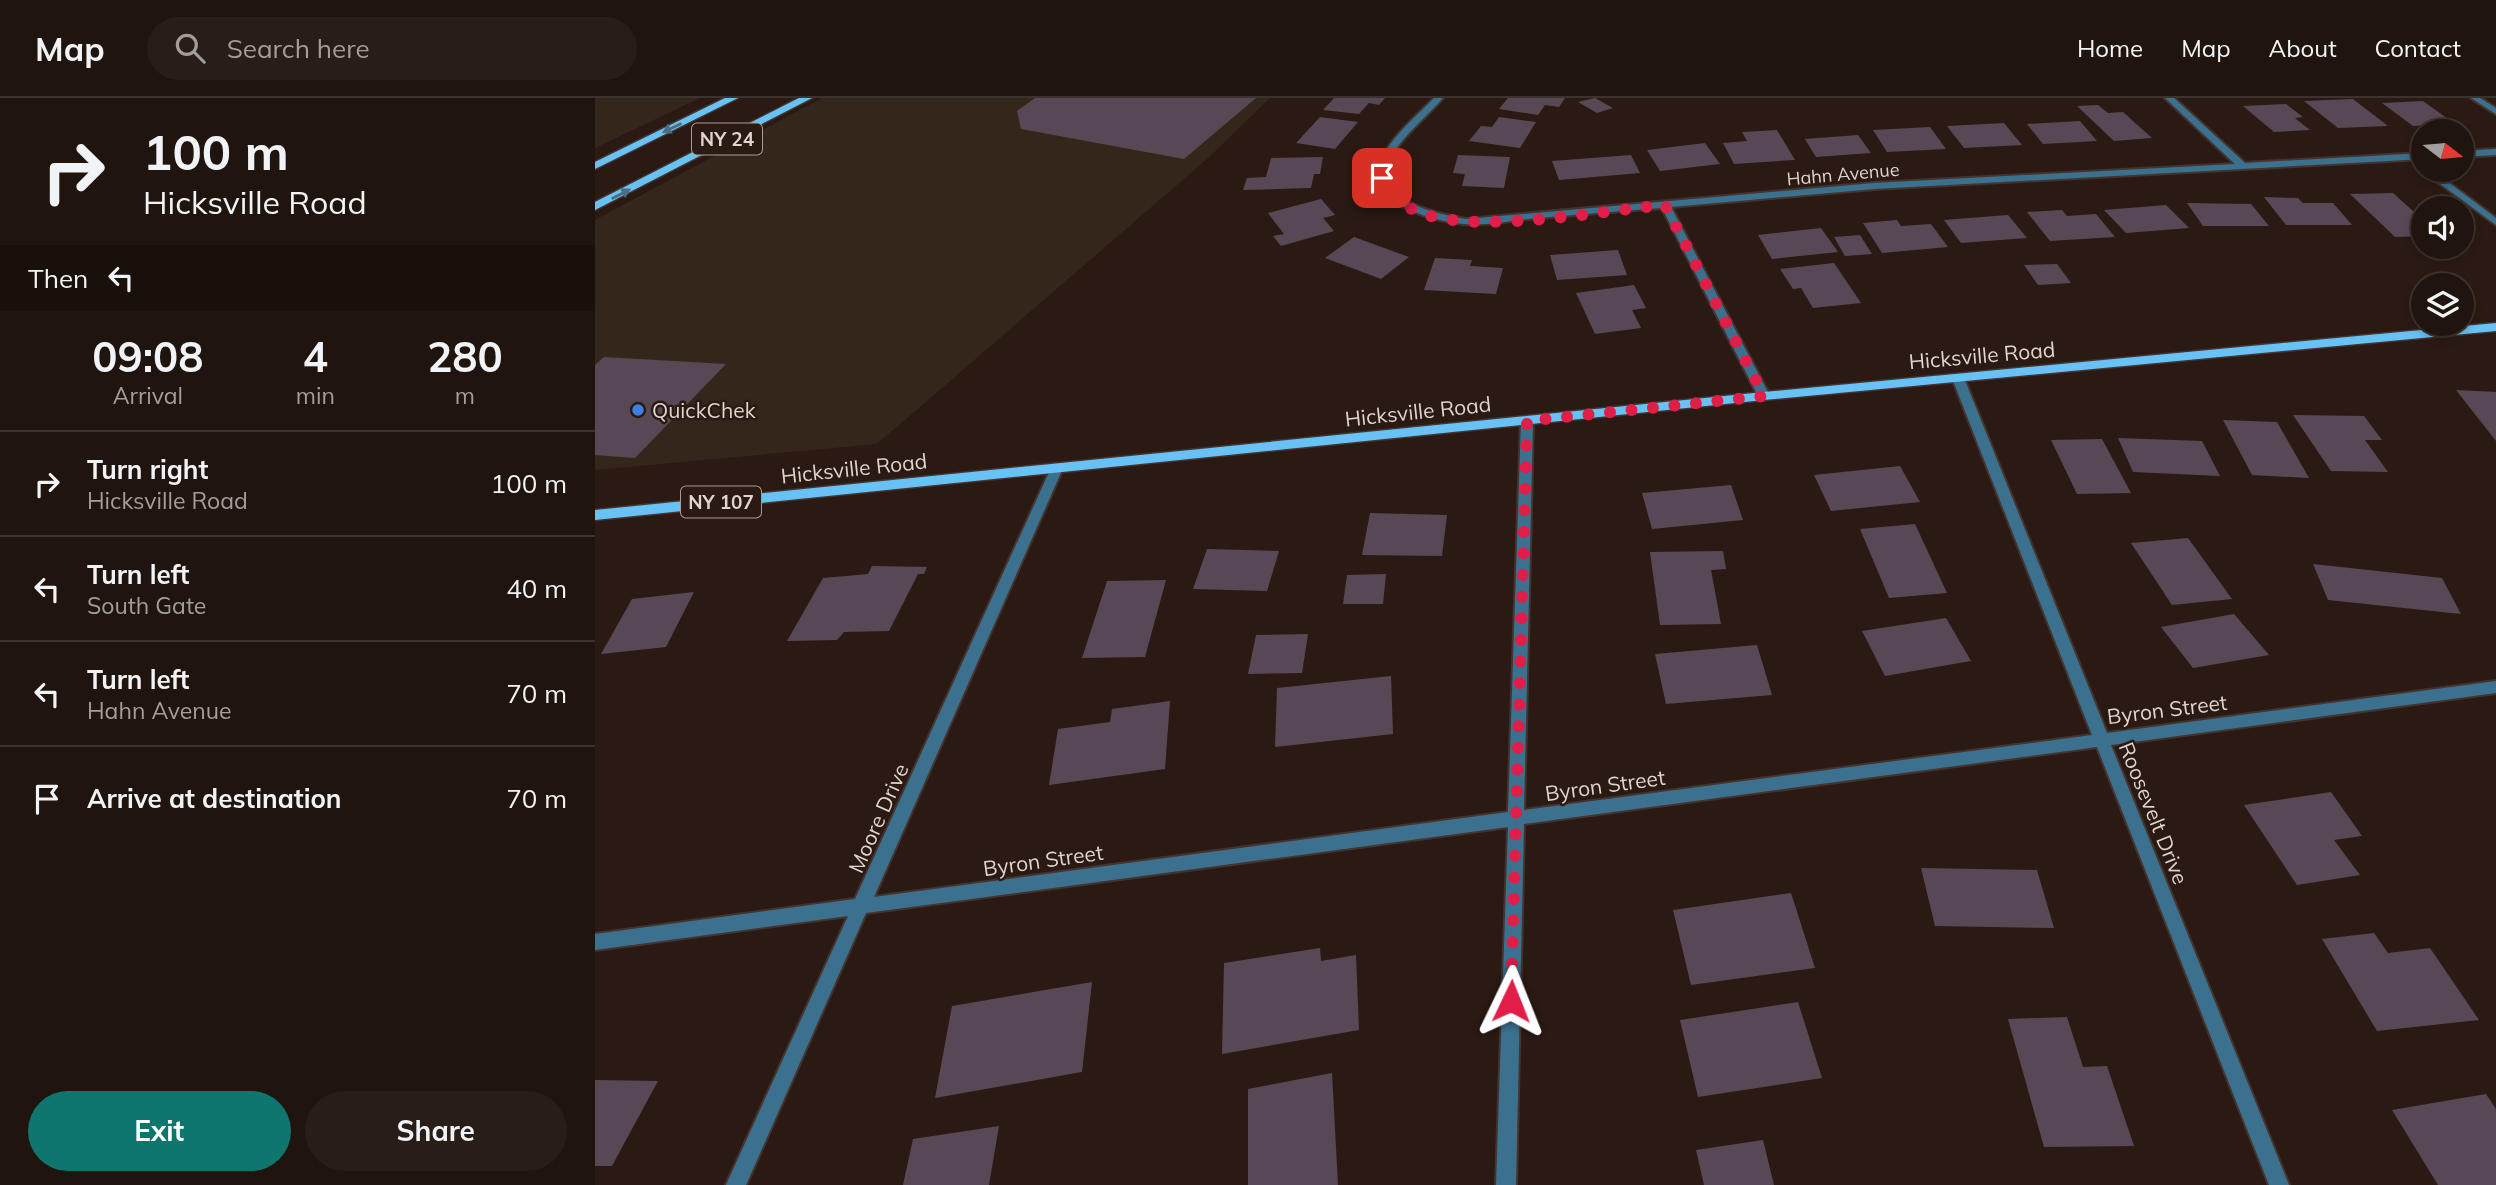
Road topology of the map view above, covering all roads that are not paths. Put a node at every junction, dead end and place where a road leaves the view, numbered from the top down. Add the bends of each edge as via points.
1 (733, 98) edge
2 (807, 98) edge
3 (1439, 98) edge
4 (2169, 98) edge
5 (2475, 98) edge
6 (2496, 112) edge
7 (2496, 152) edge
8 (2475, 153) edge
9 (2411, 157) edge
10 (595, 166) edge
11 (2243, 166) junction
12 (2444, 182) edge
13 (1665, 205) junction
14 (595, 207) edge
15 (2496, 222) edge
16 (2496, 327) edge
17 (1958, 378) junction
18 (1764, 396) junction
19 (1527, 421) junction
20 (1057, 468) junction
21 (595, 515) edge
22 (2496, 687) edge
23 (2102, 739) junction
24 (1516, 818) junction
25 (862, 905) junction
26 (595, 942) edge
27 (736, 1185) edge
28 (1506, 1185) edge
29 (2279, 1185) edge

1 -> 10 main road, NY 24
14 -> 2 main road, NY 24
3 - 13 street, Hahn Avenue via 1386,159 1382,178 1387,191 1413,210 1465,222
4 - 11 street
5 - 6 street
7 - 8 street
9 - 11 street, Hahn Avenue
11 - 13 street, Hahn Avenue via 1874,186
12 - 15 street
13 - 18 street
16 - 17 main road, Hicksville Road / NY 107
17 - 18 main road, Hicksville Road / NY 107
17 - 23 street, Roosevelt Drive
18 - 19 main road, Hicksville Road / NY 107
19 - 20 main road, Hicksville Road / NY 107
19 - 24 street
20 - 21 main road, Hicksville Road / NY 107
20 - 25 street, Moore Drive
22 - 23 street, Byron Street
23 - 24 street, Byron Street
23 - 29 street, Roosevelt Drive
24 - 25 street, Byron Street
24 - 28 street
25 - 26 street, Byron Street
25 - 27 street, Moore Drive

